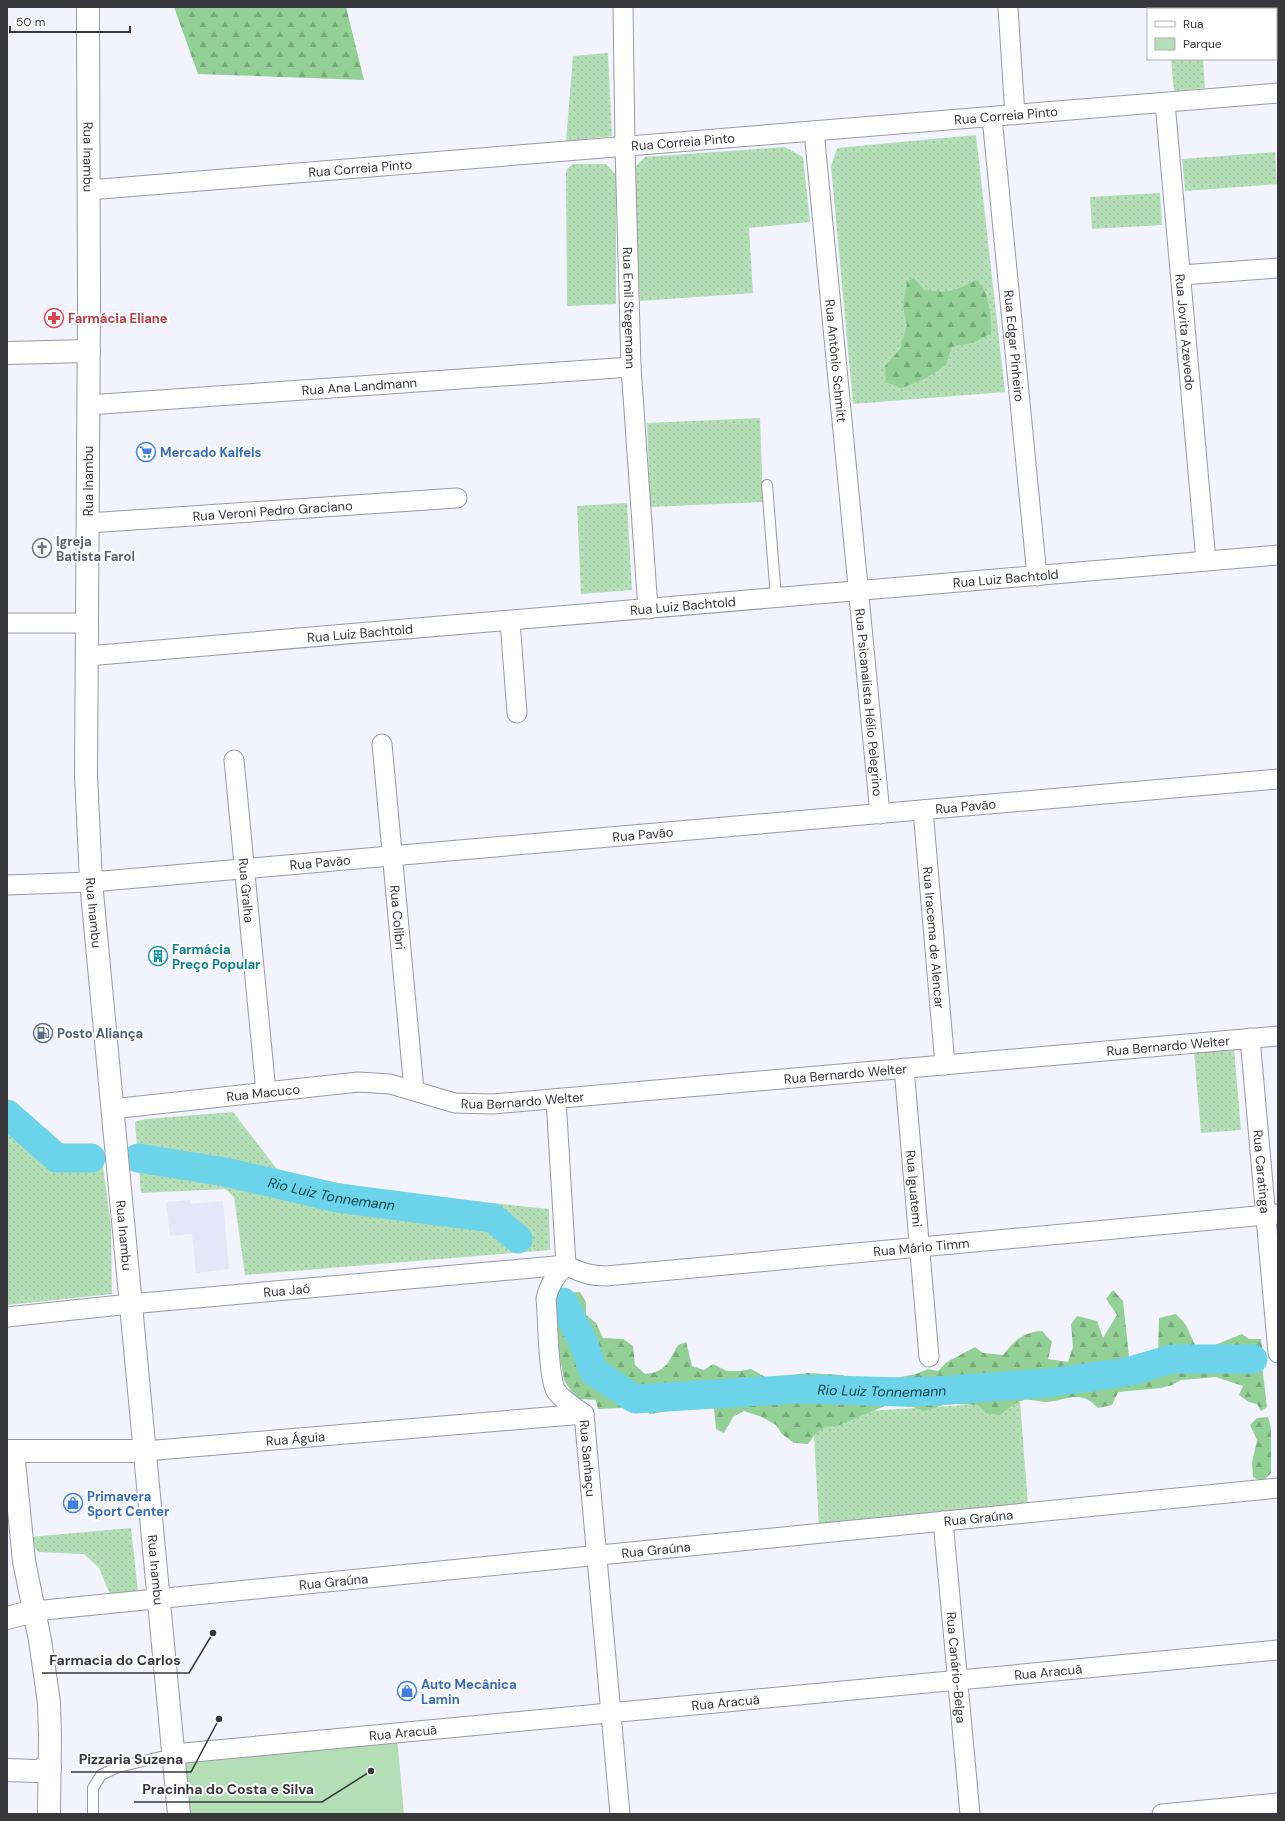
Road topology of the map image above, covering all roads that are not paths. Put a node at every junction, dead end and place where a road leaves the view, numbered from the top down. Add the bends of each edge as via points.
1 (88, 7) edge
2 (623, 7) edge
3 (1008, 7) edge
4 (1278, 93) edge
5 (1165, 103) junction
6 (1015, 115) junction
7 (992, 117) junction
8 (814, 131) junction
9 (625, 147) junction
10 (89, 190) junction
11 (1278, 268) edge
12 (1180, 276) junction
13 (89, 351) junction
14 (7, 353) edge
15 (630, 367) junction
16 (88, 405) junction
17 (767, 486) dead end
18 (456, 498) dead end
19 (88, 523) junction
20 (1278, 555) edge
21 (1206, 562) junction
22 (1037, 576) junction
23 (858, 591) junction
24 (776, 598) junction
25 (648, 609) junction
26 (510, 621) junction
27 (7, 623) edge
28 (87, 624) junction
29 (87, 656) junction
30 (518, 713) dead end
31 (382, 744) dead end
32 (234, 760) dead end
33 (1278, 779) edge
34 (923, 810) junction
35 (880, 814) junction
36 (392, 856) junction
37 (244, 869) junction
38 (91, 882) junction
39 (7, 885) edge
40 (1278, 1036) edge
41 (1250, 1038) junction
42 (945, 1065) junction
43 (904, 1068) junction
44 (414, 1090) junction
45 (266, 1092) junction
46 (556, 1099) junction
47 (112, 1109) junction
48 (1272, 1215) edge
49 (920, 1247) junction
50 (566, 1265) junction
51 (130, 1304) junction
52 (7, 1317) edge
53 (1278, 1353) edge
54 (929, 1357) dead end
55 (584, 1414) junction
56 (10, 1451) edge
57 (145, 1451) junction
58 (1278, 1488) edge
59 (944, 1521) junction
60 (597, 1556) junction
61 (159, 1600) junction
62 (34, 1612) junction
63 (7, 1618) edge
64 (1278, 1650) edge
65 (958, 1680) junction
66 (611, 1712) junction
67 (173, 1754) junction
68 (50, 1768) junction
69 (7, 1770) edge
70 (1278, 1803) edge
71 (48, 1814) edge
72 (93, 1814) edge
73 (179, 1814) edge
74 (620, 1814) edge
75 (970, 1814) edge
76 (1162, 1814) edge

1 - 10 main road, Rua Inambu
2 - 9 street, Rua Emil Stegemann
3 - 6 street
4 - 5 street, Rua Correia Pinto
5 - 6 street, Rua Correia Pinto
5 - 12 street, Rua Jovita Azevedo
6 - 7 street, Rua Correia Pinto
7 - 8 street, Rua Correia Pinto
7 - 22 street, Rua Edgar Pinheiro
8 - 9 street, Rua Correia Pinto
8 - 23 street, Rua Antônio Schmitt
9 - 10 street, Rua Correia Pinto
9 - 15 street, Rua Emil Stegemann
10 - 13 main road, Rua Inambu
11 - 12 street
12 - 21 street, Rua Jovita Azevedo
13 - 14 main road
13 - 16 main road, Rua Inambu
15 - 16 street, Rua Ana Landmann
15 - 25 street, Rua Emil Stegemann
16 - 19 main road, Rua Inambu
17 - 24 lane
18 - 19 street, Rua Veroni Pedro Graciano
19 - 28 main road, Rua Inambu
20 - 21 street, Rua Luiz Bachtold
21 - 22 street, Rua Luiz Bachtold
22 - 23 street, Rua Luiz Bachtold
23 - 24 street, Rua Luiz Bachtold
23 - 35 street, Rua Psicanalista Hélio Pelegrino
24 - 25 street, Rua Luiz Bachtold
25 - 26 street, Rua Luiz Bachtold
26 - 29 street, Rua Luiz Bachtold
26 - 30 street
27 - 28 street
28 - 29 main road, Rua Inambu
29 - 38 main road, Rua Inambu via 87,788
31 - 36 street, Rua Colibri
32 - 37 street, Rua Gralha
33 - 34 street, Rua Pavão
34 - 35 street, Rua Pavão
34 - 42 street, Rua Iracema de Alencar
35 - 36 street, Rua Pavão
36 - 37 street, Rua Pavão
36 - 44 street, Rua Colibri
37 - 38 street, Rua Pavão
37 - 45 street, Rua Gralha
38 - 39 street, Rua Pavão
38 - 47 main road, Rua Inambu
40 - 41 street, Rua Bernardo Welter
41 - 42 street, Rua Bernardo Welter
41 - 48 street, Rua Caratinga
42 - 43 street, Rua Bernardo Welter
43 - 46 street, Rua Bernardo Welter
43 - 49 street, Rua Iguatemi
44 - 45 street, Rua Macuco via 375,1082 358,1082
44 - 46 street, Rua Bernardo Welter via 437,1099 472,1104
45 - 47 street, Rua Macuco
46 - 50 street
47 - 51 main road, Rua Inambu
48 - 49 street, Rua Mário Timm
48 - 53 street, Rua Caratinga
49 - 50 street, Rua Mário Timm via 606,1276 586,1274
49 - 54 street, Rua Iguatemi
50 - 51 street, Rua Jaó
50 - 55 street, Rua Sanhaçu via 548,1288 546,1299 552,1375 555,1389 562,1398
51 - 52 street, Rua Jaó
51 - 57 main road, Rua Inambu
55 - 57 street, Rua Águia
55 - 60 street, Rua Sanhaçu
56 - 57 main road, Rua Águia
56 - 62 main road
57 - 61 main road, Rua Inambu
58 - 59 street, Rua Graúna
59 - 60 street, Rua Graúna
59 - 65 street, Rua Canário-Belga
60 - 61 street, Rua Graúna
60 - 66 street, Rua Sanhaçu
61 - 62 street, Rua Graúna
61 - 67 main road, Rua Inambu
62 - 63 main road
62 - 68 main road via 49,1703
64 - 65 street, Rua Aracuã
65 - 66 street, Rua Aracuã
65 - 75 street, Rua Canário-Belga
66 - 67 street, Rua Aracuã
66 - 74 street, Rua Sanhaçu
67 - 72 lane via 118,1767 101,1775 93,1788
67 - 73 main road, Rua Inambu
68 - 69 main road via 36,1771
68 - 71 main road
70 - 76 street

